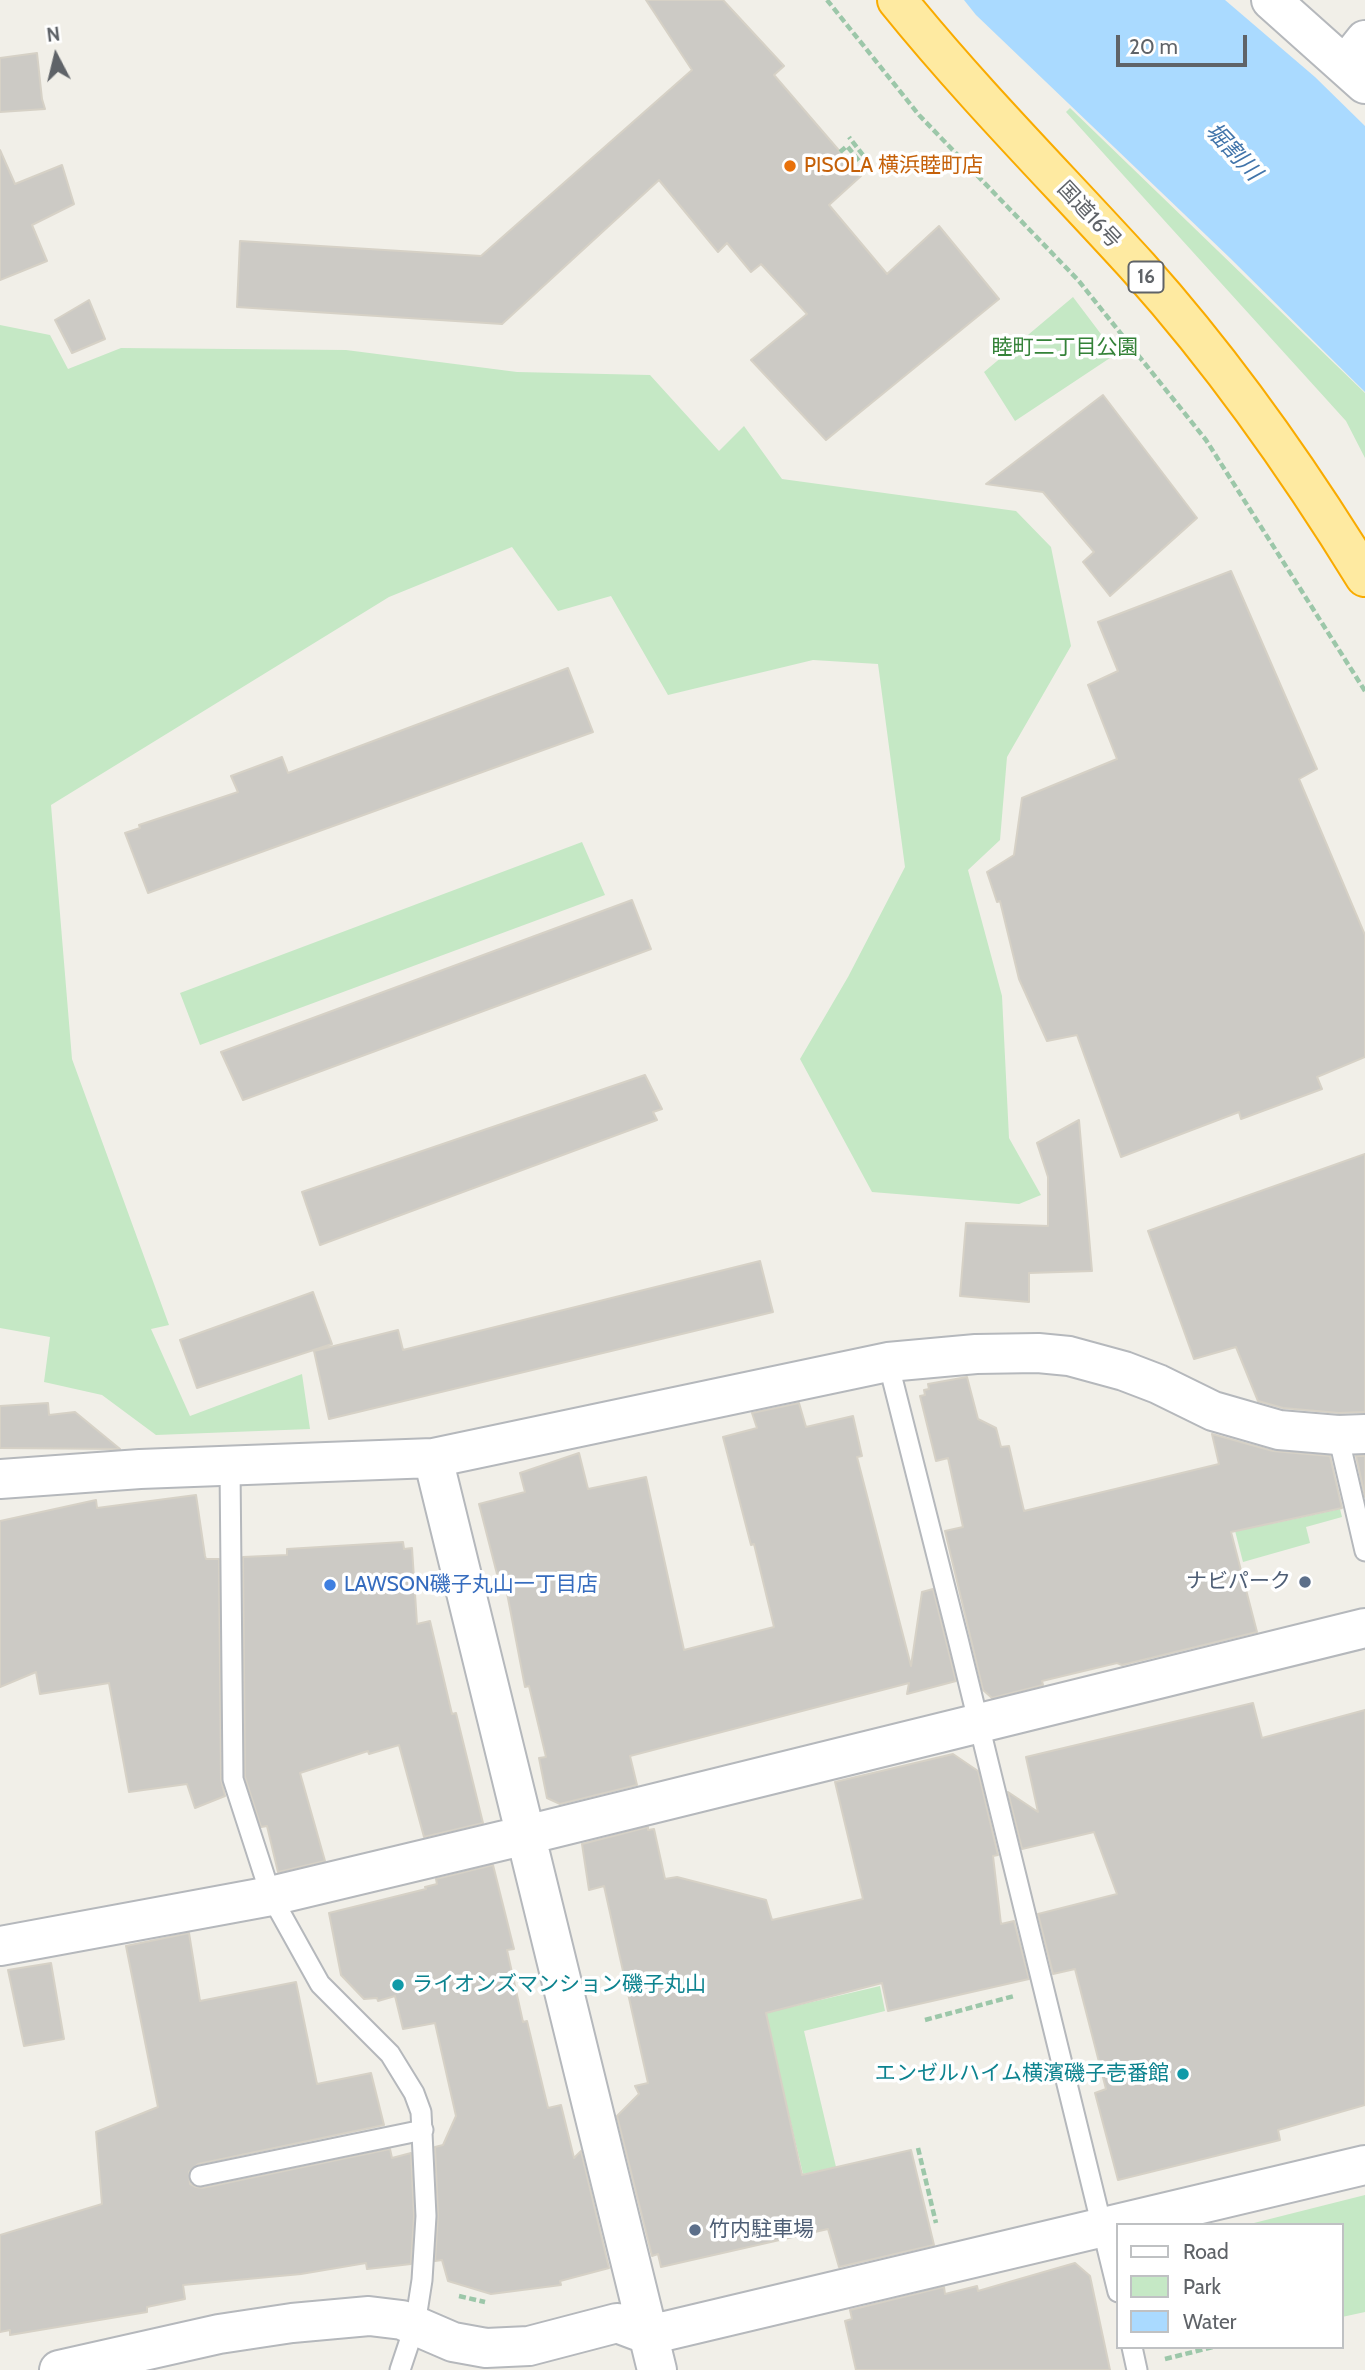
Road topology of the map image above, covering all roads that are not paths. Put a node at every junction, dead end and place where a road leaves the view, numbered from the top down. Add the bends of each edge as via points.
1 (897, 0) edge
2 (1270, 0) edge
3 (1358, 63) edge
4 (1365, 577) edge
5 (888, 1362) junction
6 (1351, 1435) edge
7 (433, 1458) junction
8 (230, 1466) junction
9 (0, 1479) edge
10 (1365, 1551) edge
11 (1365, 1628) edge
12 (979, 1724) junction
13 (526, 1835) junction
14 (271, 1896) junction
15 (0, 1946) edge
16 (423, 2130) junction
17 (1365, 2165) edge
18 (200, 2176) dead end
19 (1119, 2223) edge
20 (1116, 2224) edge
21 (1102, 2227) junction
22 (1116, 2284) edge
23 (415, 2325) junction
24 (1133, 2349) edge
25 (653, 2352) edge
26 (1146, 2366) edge
27 (59, 2370) edge
28 (400, 2370) edge

1 - 4 highway, 国道16号 / 16 via 945,60 1140,270 1214,357 1313,492
2 - 3 street
5 - 6 street via 976,1354 1069,1356 1124,1371 1213,1411 1279,1430
5 - 7 street
5 - 12 lane
6 - 10 lane
7 - 8 street
7 - 13 street
8 - 9 street
8 - 14 lane via 233,1779
11 - 12 street
12 - 13 street
12 - 21 lane
13 - 14 street
13 - 25 street
14 - 15 street
14 - 16 lane via 320,1983 390,2054 414,2093
16 - 18 lane
16 - 23 lane via 426,2216
17 - 19 street
20 - 21 street
21 - 22 lane
21 - 25 street
23 - 25 street via 453,2342 486,2348 528,2346 617,2323
23 - 27 street via 369,2316 268,2326
23 - 28 lane
24 - 26 lane

